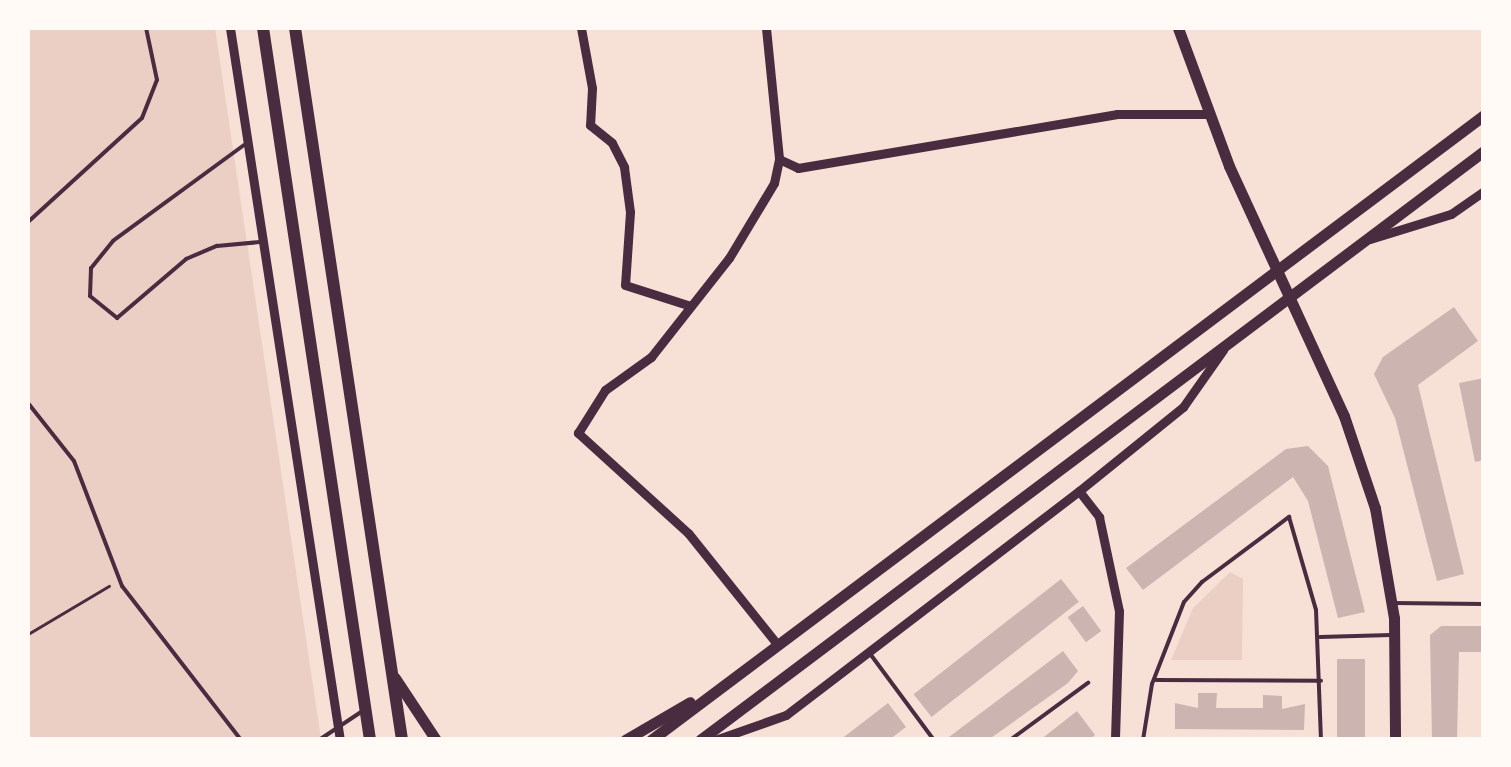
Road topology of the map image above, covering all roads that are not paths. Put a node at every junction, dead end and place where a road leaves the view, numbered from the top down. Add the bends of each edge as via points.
1 (146, 28) edge
2 (230, 28) edge
3 (262, 28) edge
4 (295, 28) edge
5 (580, 28) edge
6 (766, 28) edge
7 (1178, 28) edge
8 (1208, 114) junction
9 (1484, 114) edge
10 (248, 142) junction
11 (1484, 152) edge
12 (778, 159) junction
13 (1484, 191) edge
14 (28, 222) edge
15 (264, 242) junction
16 (1362, 242) junction
17 (691, 306) junction
18 (1229, 341) junction
19 (28, 403) edge
20 (1079, 491) junction
21 (1393, 603) junction
22 (1484, 604) edge
23 (1396, 635) junction
24 (1319, 637) junction
25 (777, 644) junction
26 (869, 652) junction
27 (737, 674) junction
28 (394, 678) junction
29 (1154, 680) junction
30 (1321, 681) junction
31 (1088, 683) dead end
32 (366, 709) junction
33 (338, 727) junction
34 (1143, 739) edge
35 (241, 740) edge
36 (320, 740) edge
37 (340, 740) edge
38 (370, 740) edge
39 (402, 740) edge
40 (436, 740) edge
41 (625, 740) edge
42 (651, 740) edge
43 (700, 740) edge
44 (714, 740) edge
45 (934, 740) edge
46 (1010, 740) edge
47 (1114, 740) edge
48 (1171, 740) edge
49 (1320, 740) edge
50 (1395, 740) edge

1 - 14 lane via 156,80 142,118
2 - 10 street
3 - 32 main road
4 - 28 main road
5 - 17 street via 592,88 590,125 612,142 624,167 630,212 625,285
6 - 12 street
7 - 8 street
8 - 12 street via 1117,114 813,168
8 - 21 street via 1344,416 1384,540
9 - 25 street
10 - 15 street
10 - 15 lane via 112,241 91,268 90,296 117,318 186,259 218,246
11 - 16 street
12 - 17 street via 774,183
13 - 16 street via 1451,214
15 - 33 street
16 - 18 street
17 - 25 street via 651,357 605,390 578,433 688,533
18 - 20 street via 1183,407
18 - 43 street
19 - 35 lane via 74,461 119,581
20 - 26 street
20 - 47 street via 1099,517 1118,610
21 - 22 lane
21 - 23 street
23 - 24 lane
23 - 50 street
24 - 29 lane via 1290,517 1184,602
24 - 30 lane
25 - 27 street
26 - 44 street via 786,715
26 - 45 lane
27 - 41 street
27 - 42 street
28 - 39 main road
28 - 40 street
29 - 30 lane
29 - 34 lane
30 - 49 lane
31 - 46 lane
32 - 33 lane
32 - 38 main road
33 - 36 lane
33 - 37 street
34 - 48 lane

